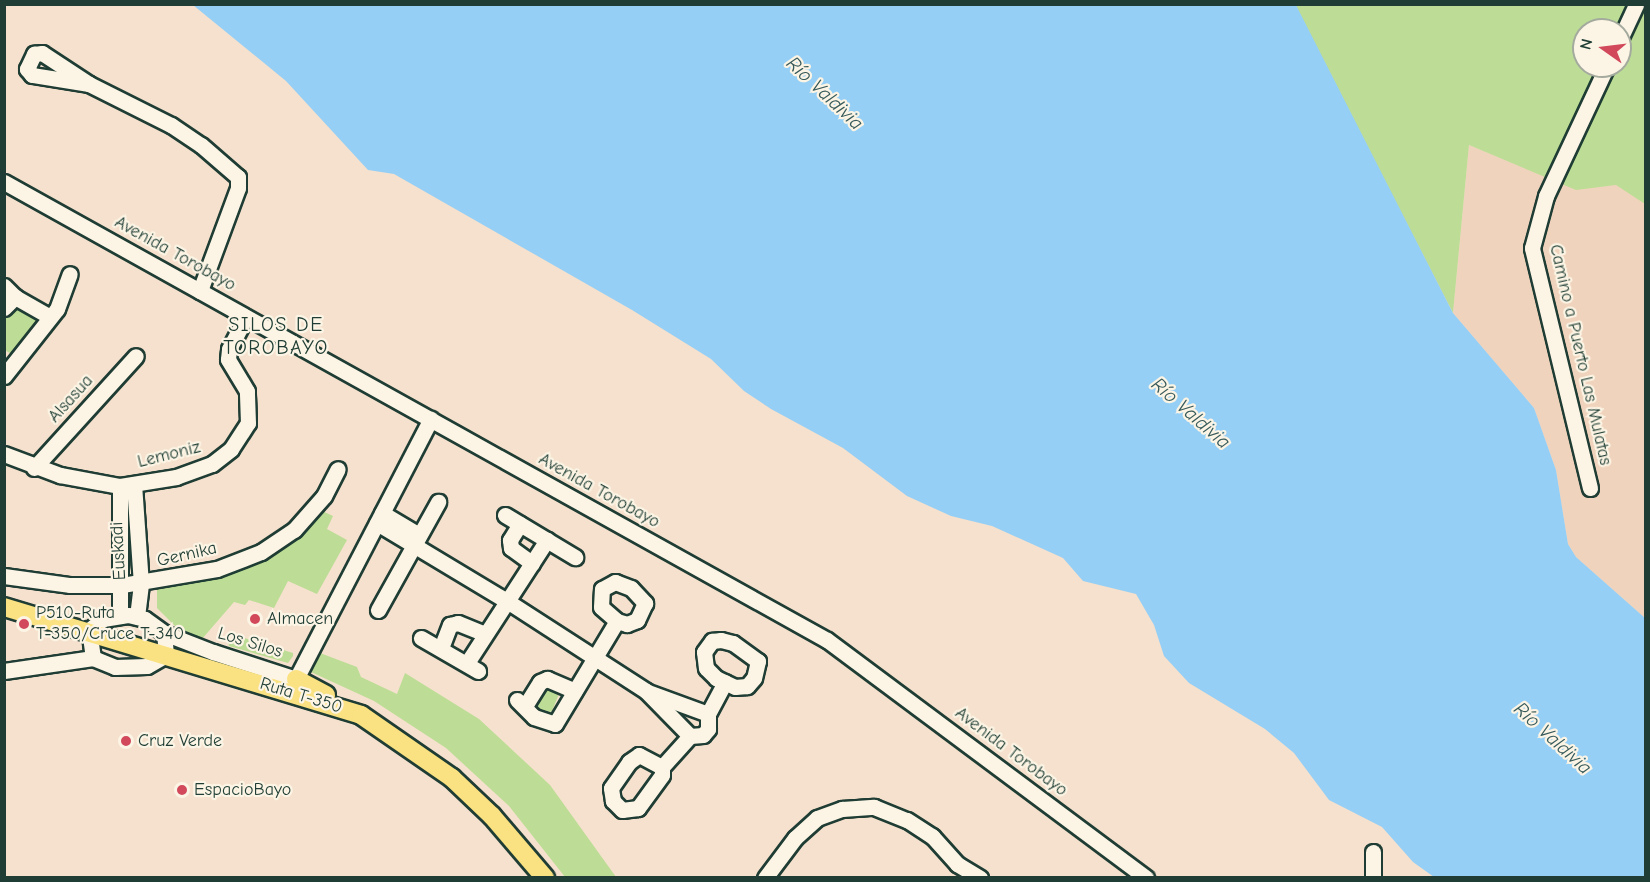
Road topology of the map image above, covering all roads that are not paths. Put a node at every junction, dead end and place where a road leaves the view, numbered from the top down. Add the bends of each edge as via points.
1 (1636, 4) edge
2 (1630, 18) edge
3 (1601, 78) edge
4 (89, 84) dead end
5 (4, 182) edge
6 (70, 274) dead end
7 (200, 291) junction
8 (8, 297) edge
9 (246, 316) junction
10 (50, 317) junction
11 (136, 356) dead end
12 (7, 367) edge
13 (431, 419) junction
14 (4, 454) edge
15 (34, 468) junction
16 (338, 469) dead end
17 (127, 485) junction
18 (1590, 488) dead end
19 (438, 502) dead end
20 (505, 515) dead end
21 (379, 518) junction
22 (520, 524) junction
23 (416, 539) junction
24 (547, 540) junction
25 (575, 558) dead end
26 (532, 563) junction
27 (4, 576) edge
28 (141, 584) junction
29 (122, 585) junction
30 (507, 601) junction
31 (4, 607) edge
32 (378, 610) dead end
33 (120, 616) junction
34 (137, 617) junction
35 (617, 621) dead end
36 (89, 630) junction
37 (164, 633) junction
38 (486, 634) junction
39 (421, 638) dead end
40 (441, 648) junction
41 (166, 655) junction
42 (93, 658) junction
43 (595, 658) junction
44 (4, 671) edge
45 (296, 679) junction
46 (725, 682) dead end
47 (575, 691) junction
48 (646, 691) junction
49 (708, 714) junction
50 (362, 715) junction
51 (690, 736) junction
52 (662, 767) dead end
53 (1373, 852) dead end
54 (960, 871) edge
55 (545, 878) edge
56 (765, 878) edge
57 (980, 878) edge
58 (1146, 878) edge
59 (1373, 878) edge

1 - 2 street
3 - 18 street, Camino a Puerto Las Mulatas via 1546,196 1532,248
4 - 7 street via 171,125 238,177 238,188
5 - 7 street, Avenida Torobayo
6 - 10 street
7 - 9 street, Avenida Torobayo
8 - 10 street
9 - 13 street, Avenida Torobayo
9 - 17 street, Lemoniz via 228,354 229,364 249,399 249,415 241,437 225,455 205,468
10 - 12 street
11 - 15 street, Alsasua
13 - 21 street, Los Silos
13 - 58 street, Avenida Torobayo via 827,640
14 - 15 street, Lemoniz
15 - 17 street, Lemoniz
16 - 28 street, Gernika via 315,508 273,546 218,569
17 - 28 street, Euskadi
17 - 29 street, Euskadi
19 - 23 street
20 - 22 street
21 - 23 street
21 - 45 street, Los Silos
22 - 24 street
22 - 26 street via 510,540 511,548
23 - 30 street
23 - 32 street
24 - 25 street
24 - 26 street
26 - 30 street
27 - 29 street, Gernika via 70,585
28 - 29 street, Gernika
28 - 34 street, Euskadi
29 - 33 street, Euskadi
30 - 38 street
30 - 43 street
31 - 36 main road, Ruta T-350
33 - 34 street, Los Silos
33 - 36 street, Los Silos via 103,619
34 - 37 street, Los Silos
35 - 43 street
36 - 41 main road, Ruta T-350
36 - 42 street
37 - 41 street
37 - 45 street, Los Silos
38 - 40 street via 458,623 450,625
38 - 40 street via 473,667
39 - 40 street
41 - 42 street via 154,664 131,669
41 - 50 main road, Ruta T-350
42 - 44 street
43 - 47 street
43 - 48 street
45 - 50 main road
46 - 49 street
47 - 47 street via 548,679 540,682 521,703 534,717 555,724
48 - 49 street
48 - 51 street
49 - 51 street via 706,732
50 - 55 main road, Ruta T-350 via 416,750 472,797
51 - 52 street
53 - 59 street
54 - 56 street via 932,836 907,820 874,807 858,807 817,818 795,838
54 - 57 street

